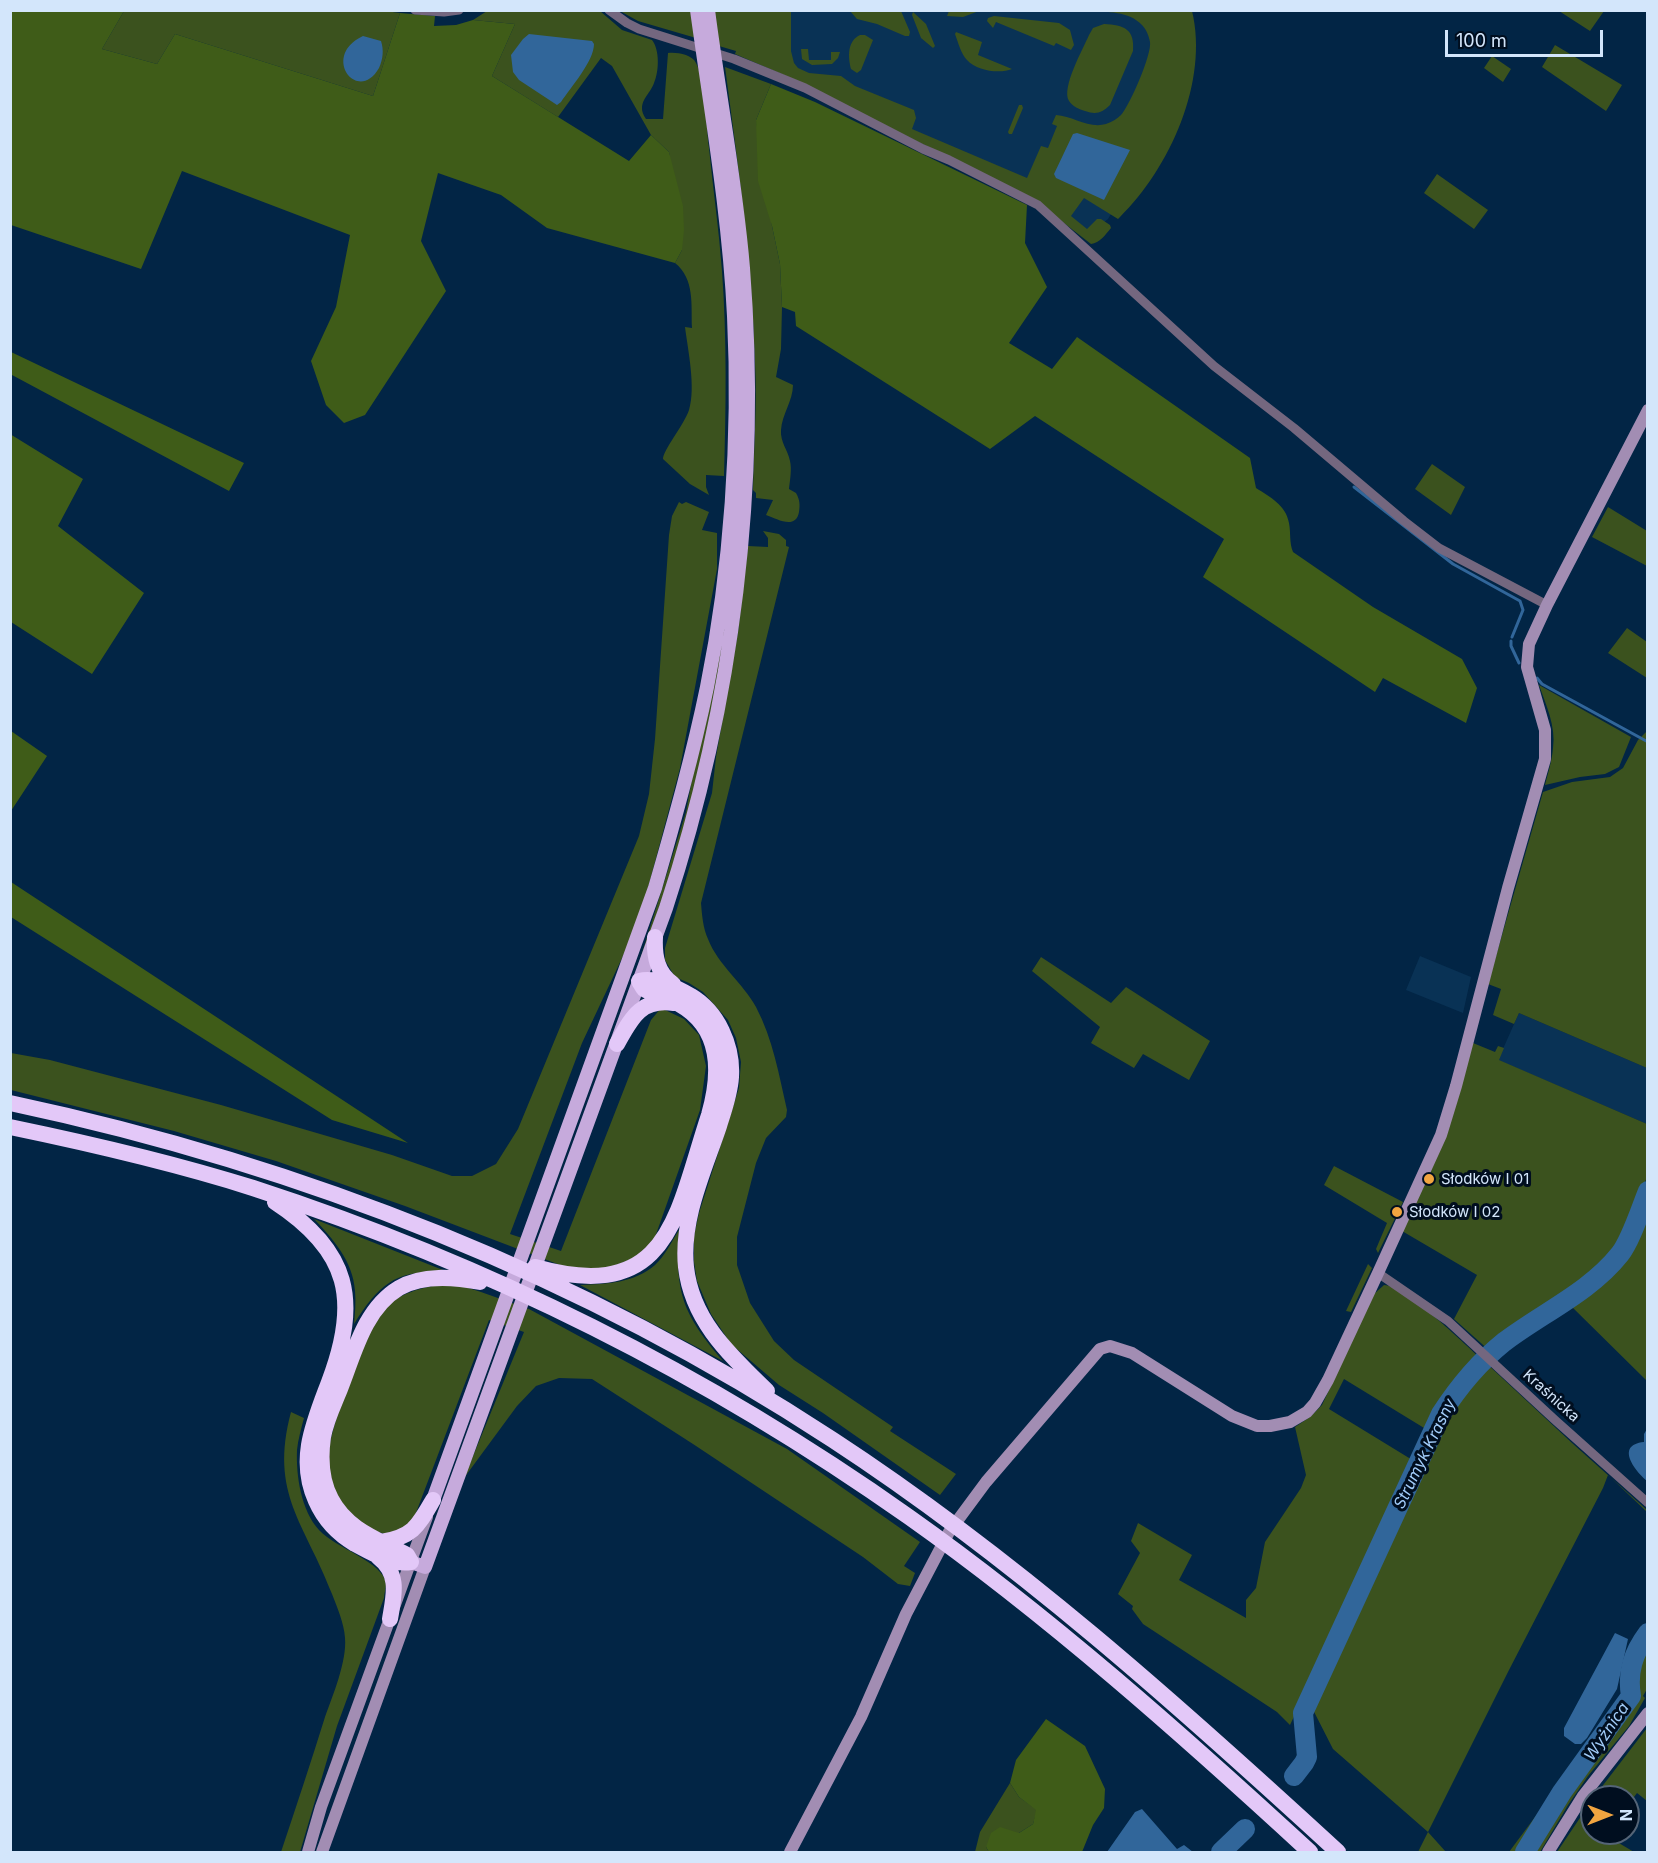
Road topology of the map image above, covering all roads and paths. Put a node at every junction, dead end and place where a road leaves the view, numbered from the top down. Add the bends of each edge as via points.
1 (415, 10) edge
2 (459, 10) edge
3 (609, 10) edge
4 (697, 10) edge
5 (708, 10) edge
6 (706, 39) junction
7 (710, 66) junction
8 (1647, 410) edge
9 (1547, 605) junction
10 (655, 937) junction
11 (631, 979) junction
12 (679, 997) junction
13 (616, 1044) junction
14 (10, 1103) edge
15 (10, 1126) edge
16 (251, 1188) junction
17 (488, 1254) junction
18 (1378, 1273) junction
19 (506, 1286) junction
20 (791, 1414) junction
21 (433, 1500) junction
22 (1647, 1503) edge
23 (379, 1549) junction
24 (418, 1564) junction
25 (390, 1619) junction
26 (1647, 1713) edge
27 (308, 1852) edge
28 (322, 1852) edge
29 (790, 1852) edge
30 (1310, 1852) edge
31 (1338, 1852) edge
32 (1548, 1852) edge

1 - 2 street
3 - 9 street via 639,29 734,59 805,88 1038,205 1214,366 1404,521 1439,548
4 - 6 main road
5 - 6 main road
6 - 7 main road
7 - 10 main road via 729,155 744,277 748,392 745,509 732,633 716,718 690,831
7 - 11 main road via 734,319 734,442 727,543 711,663 692,753
8 - 9 street
9 - 18 street via 1529,644 1527,661 1545,730 1544,765 1441,1135
10 - 11 main road
10 - 12 highway via 660,971
11 - 12 highway via 644,989
11 - 13 main road
11 - 21 main road via 530,1236
12 - 13 highway via 635,1013
12 - 17 highway via 707,1033 717,1069 714,1099 699,1147 670,1230 660,1245 650,1257 631,1268 596,1275 555,1272
12 - 20 highway via 693,997 712,1014 725,1038 731,1068 727,1102 690,1217 686,1266 691,1291 720,1344
13 - 24 main road via 513,1327
14 - 17 highway via 149,1136 252,1166 403,1219
15 - 16 highway via 140,1156
16 - 19 highway via 394,1239
16 - 23 highway via 289,1211 315,1233 338,1269 346,1299 345,1333 309,1438 308,1472 317,1504 335,1529 351,1541
17 - 20 highway via 654,1334
18 - 22 street, Kraśnicka via 1448,1321
18 - 29 street via 1315,1403 1290,1422 1270,1426 1246,1423 1132,1353 1102,1347 973,1498 950,1532 926,1573 861,1717
19 - 23 highway via 459,1278 411,1283 379,1305 362,1334 323,1434 321,1464 337,1509
19 - 30 highway via 693,1380 795,1441 911,1519 1104,1671
20 - 31 highway via 910,1493 1037,1588
21 - 23 highway via 413,1531
21 - 24 street
23 - 24 highway via 407,1555
23 - 25 highway via 395,1583
24 - 25 street
24 - 28 street
25 - 27 street
26 - 32 street via 1587,1790

